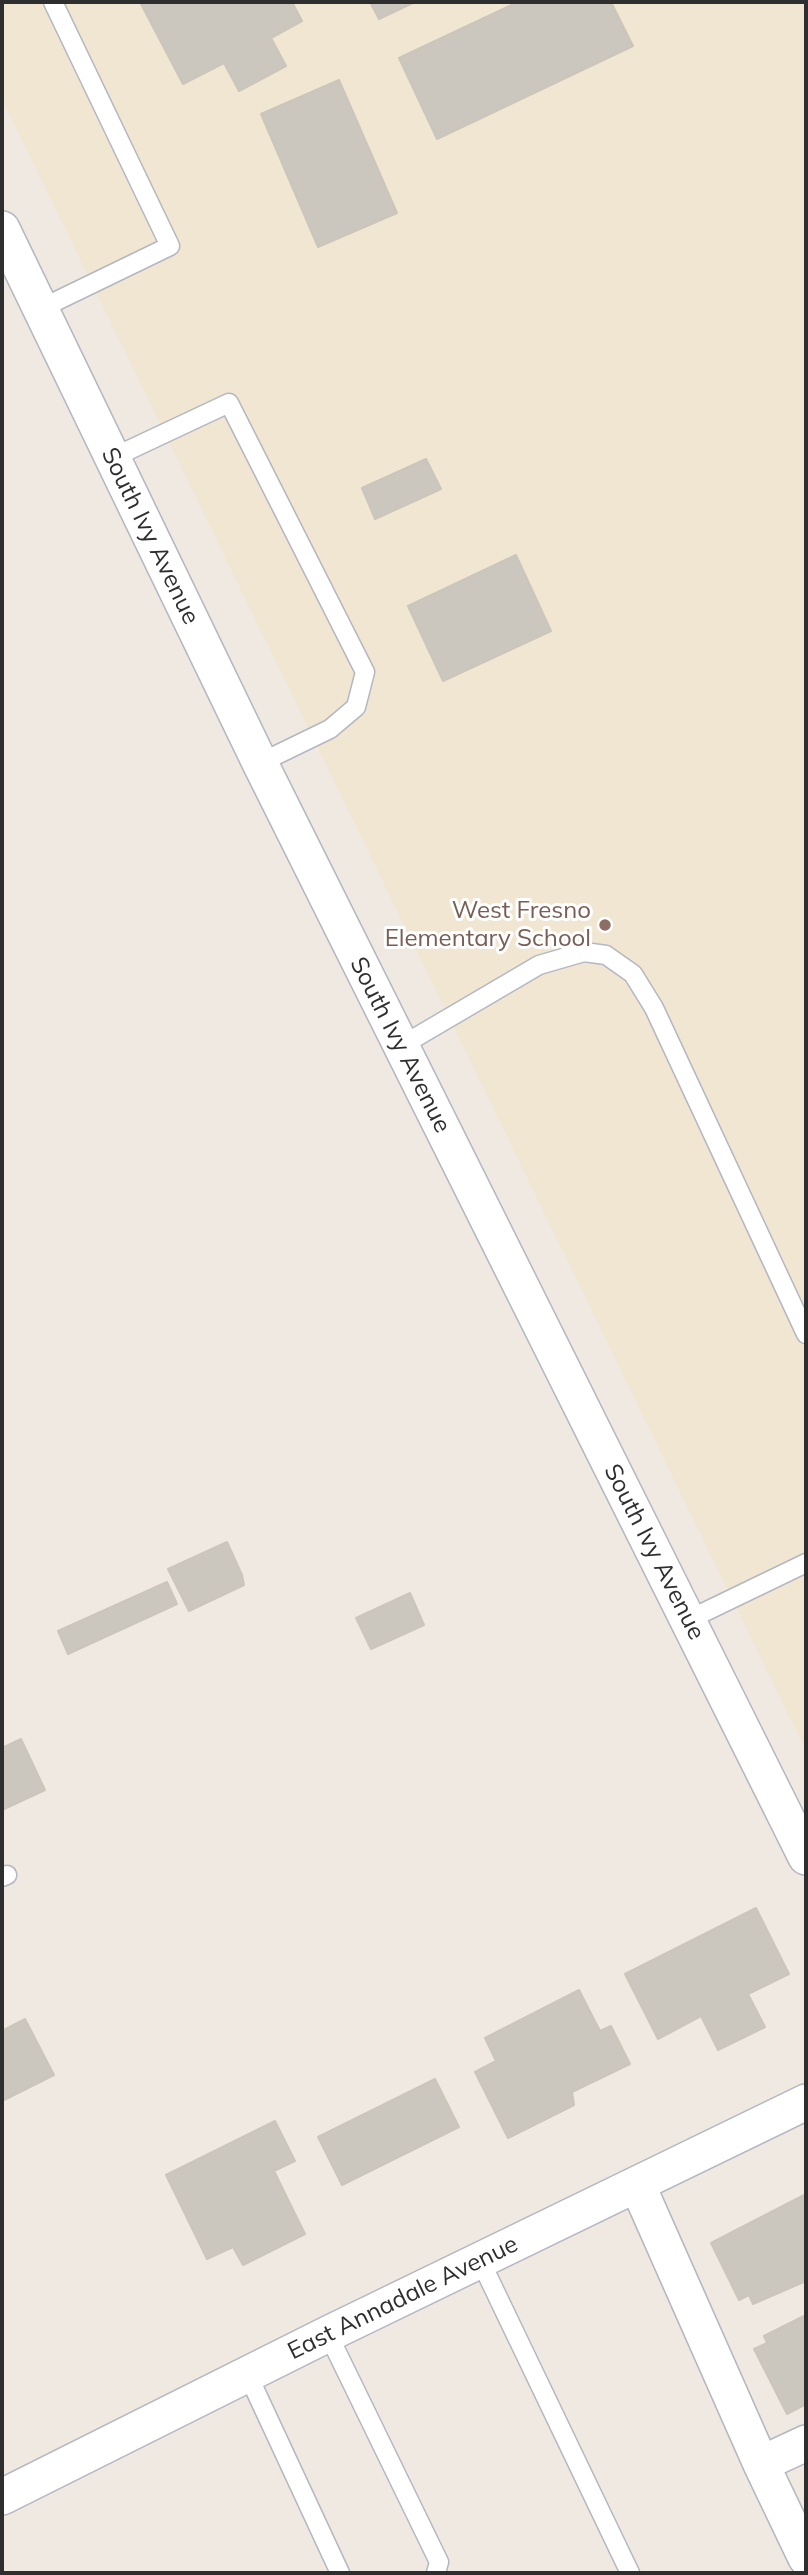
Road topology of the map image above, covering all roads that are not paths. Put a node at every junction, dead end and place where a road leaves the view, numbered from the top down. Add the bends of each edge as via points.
1 (53, 2) edge
2 (2, 229) edge
3 (40, 309) junction
4 (112, 458) junction
5 (260, 763) junction
6 (401, 1046) junction
7 (806, 1334) edge
8 (806, 1563) edge
9 (688, 1620) junction
10 (806, 1857) edge
11 (806, 2102) edge
12 (637, 2185) junction
13 (480, 2260) junction
14 (328, 2334) junction
15 (248, 2375) junction
16 (806, 2443) edge
17 (761, 2464) junction
18 (2, 2497) edge
19 (806, 2558) edge
20 (340, 2573) edge
21 (436, 2573) edge
22 (629, 2573) edge

1 - 3 lane via 170,246
2 - 3 street, South Ivy Avenue
3 - 4 street, South Ivy Avenue
4 - 5 street, South Ivy Avenue
4 - 5 lane via 229,402 365,672 356,707 330,729
5 - 6 street, South Ivy Avenue
6 - 7 lane via 539,965 584,952 606,955 634,974
6 - 9 street, South Ivy Avenue
8 - 9 lane
9 - 10 street, South Ivy Avenue
11 - 12 street, East Annadale Avenue
12 - 13 street, East Annadale Avenue
12 - 17 street
13 - 14 street, East Annadale Avenue
13 - 22 lane
14 - 15 street, East Annadale Avenue
14 - 21 lane via 439,2562
15 - 18 street, East Annadale Avenue
15 - 20 lane
16 - 17 street
17 - 19 street

